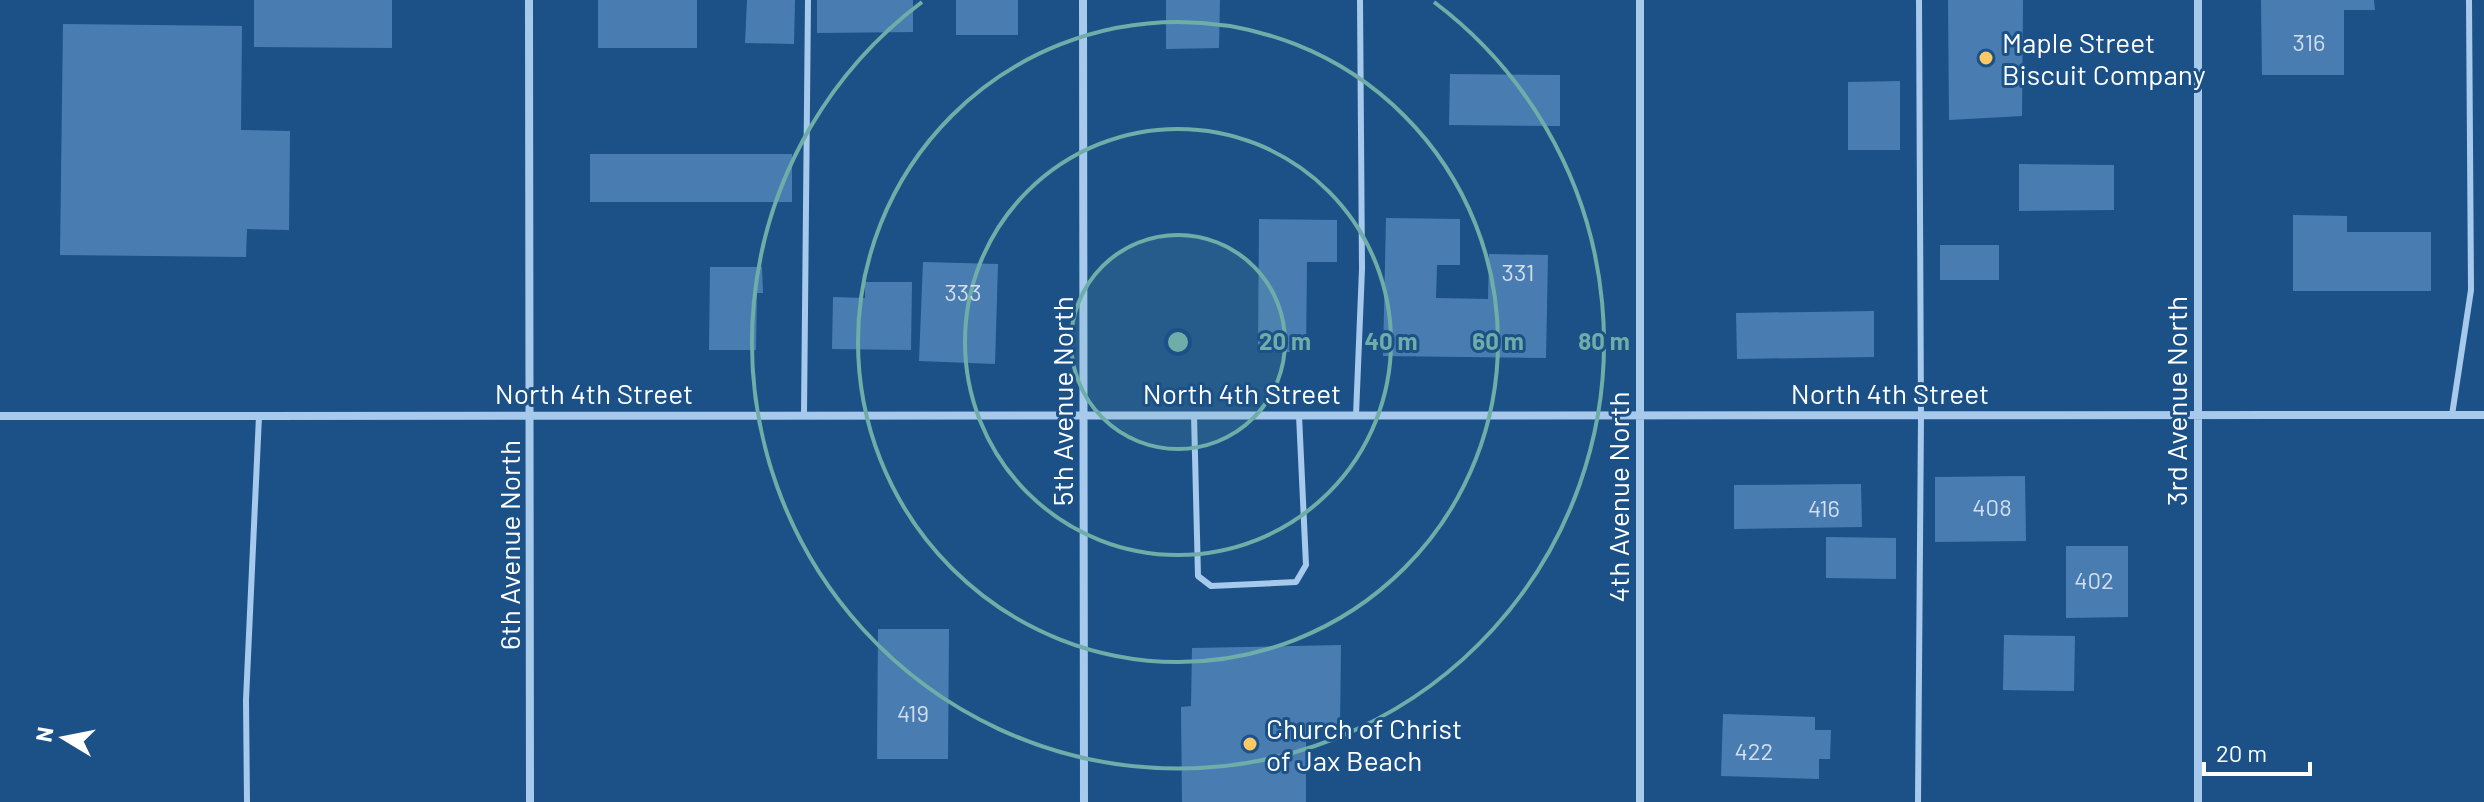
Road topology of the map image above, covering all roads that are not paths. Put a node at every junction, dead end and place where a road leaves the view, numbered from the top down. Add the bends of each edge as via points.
1 (529, 0) edge
2 (808, 0) edge
3 (1083, 0) edge
4 (1360, 0) edge
5 (1640, 0) edge
6 (1919, 0) edge
7 (2198, 0) edge
8 (2469, 0) edge
9 (531, 415) junction
10 (804, 415) junction
11 (1084, 415) junction
12 (1194, 415) junction
13 (1299, 415) junction
14 (1356, 415) junction
15 (1640, 415) junction
16 (2199, 415) junction
17 (2452, 415) junction
18 (2484, 415) edge
19 (0, 416) edge
20 (259, 416) junction
21 (1921, 416) junction
22 (247, 802) edge
23 (530, 802) edge
24 (1084, 802) edge
25 (1640, 802) edge
26 (1918, 802) edge
27 (2198, 802) edge

1 - 9 street, 6th Avenue North
2 - 10 lane
3 - 11 street, 5th Avenue North
4 - 14 lane via 1362,269
5 - 15 street, 4th Avenue North
6 - 21 lane
7 - 16 street, 3rd Avenue North
8 - 17 lane via 2471,290
9 - 10 street, North 4th Street
9 - 20 street, North 4th Street
9 - 23 street, 6th Avenue North
10 - 11 street, North 4th Street
11 - 12 street, North 4th Street
11 - 24 street, 5th Avenue North
12 - 13 street, North 4th Street
12 - 13 lane via 1198,576 1211,586 1296,582 1306,565
13 - 14 street, North 4th Street
14 - 15 street, North 4th Street
15 - 21 street, North 4th Street
15 - 25 street, 4th Avenue North
16 - 17 street, North 4th Street
16 - 21 street, North 4th Street
16 - 27 street, 3rd Avenue North
17 - 18 street, North 4th Street
19 - 20 street, North 4th Street
20 - 22 lane via 246,700
21 - 26 lane

